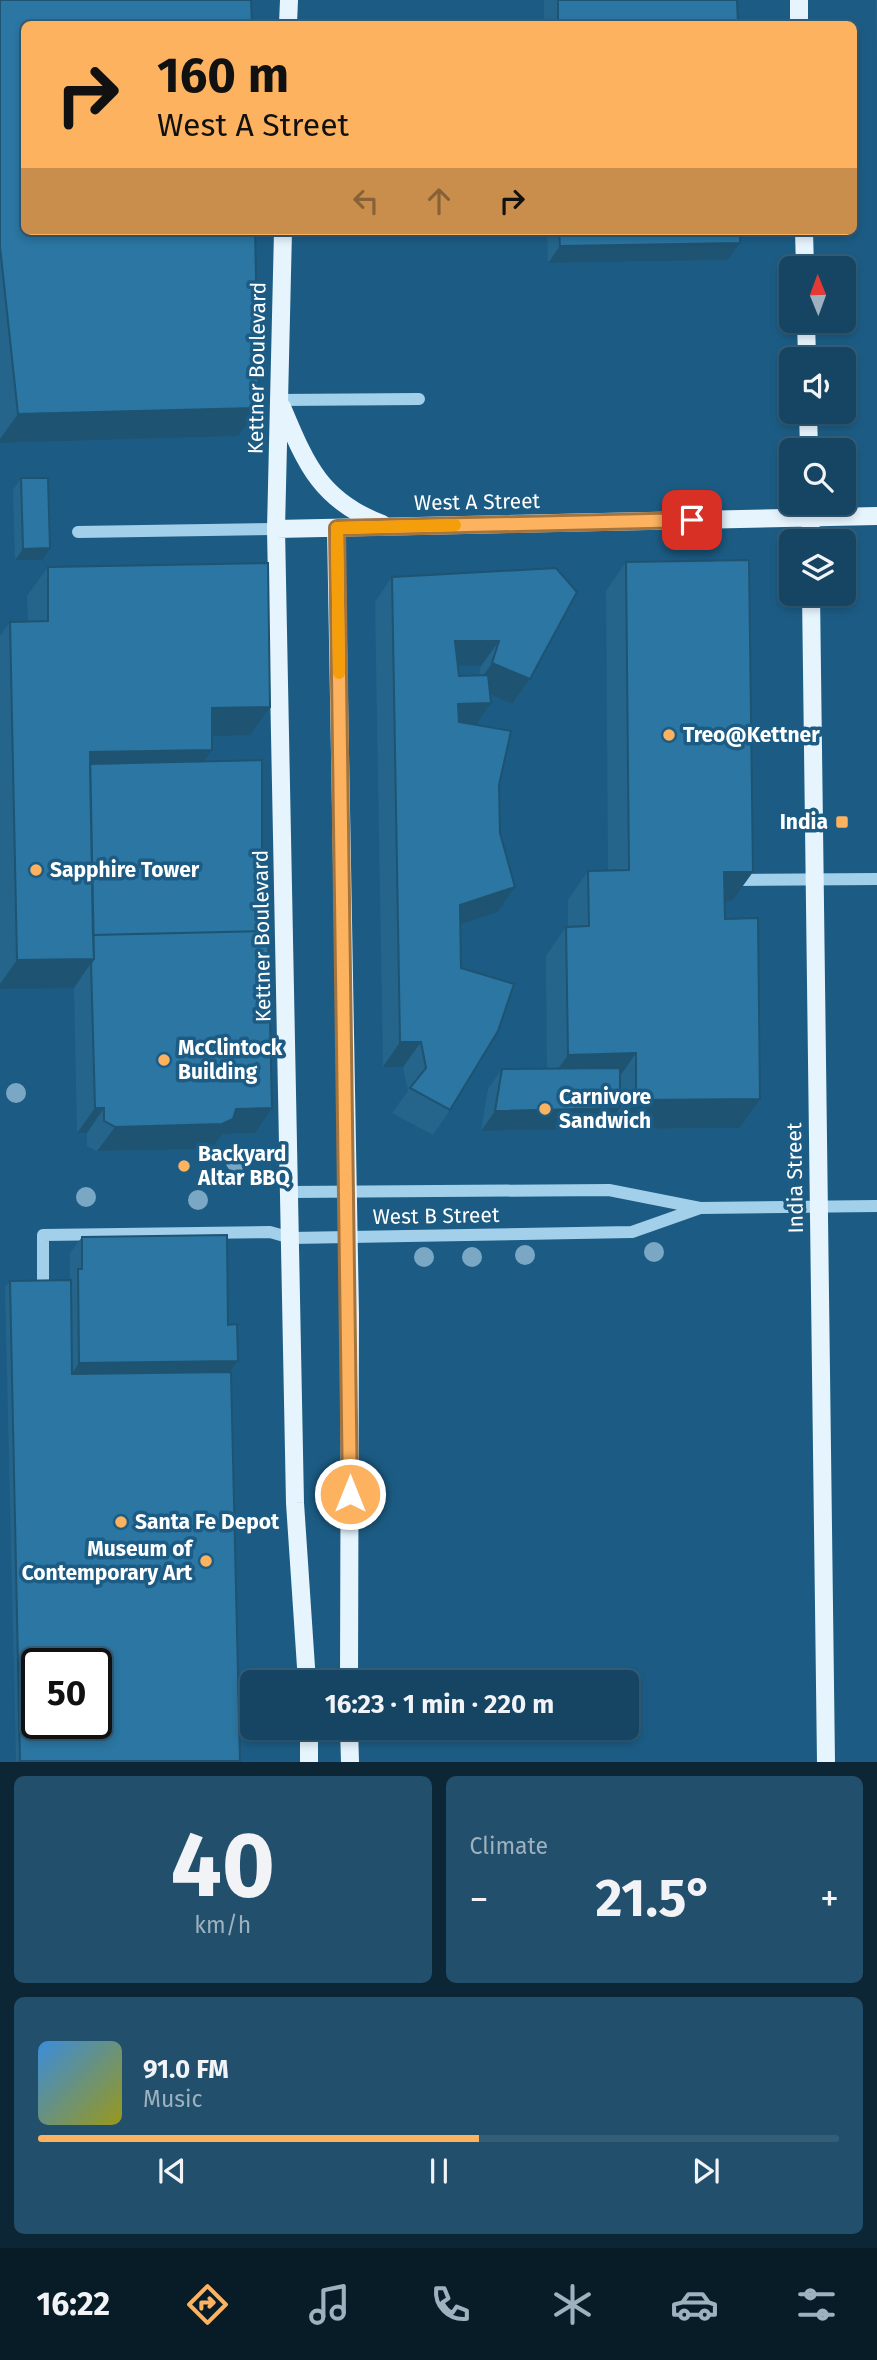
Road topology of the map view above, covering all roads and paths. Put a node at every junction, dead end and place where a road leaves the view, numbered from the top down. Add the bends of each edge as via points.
1 (289, 0) edge
2 (799, 0) edge
3 (288, 21) edge
4 (799, 21) edge
5 (283, 235) edge
6 (804, 235) edge
7 (805, 256) edge
8 (419, 399) dead end
9 (279, 400) junction
10 (779, 511) edge
11 (856, 514) edge
12 (877, 516) edge
13 (389, 527) junction
14 (337, 528) junction
15 (276, 529) junction
16 (78, 532) dead end
17 (811, 606) edge
18 (814, 878) junction
19 (877, 879) edge
20 (732, 880) edge
21 (348, 1191) junction
22 (290, 1192) junction
23 (877, 1206) edge
24 (817, 1207) junction
25 (701, 1208) junction
26 (348, 1237) junction
27 (291, 1238) junction
28 (43, 1286) edge
29 (306, 1670) edge
30 (349, 1670) edge
31 (309, 1740) edge
32 (349, 1740) edge
33 (309, 1762) edge
34 (350, 1762) edge
35 (826, 1762) edge

1 - 3 main road
2 - 4 main road
5 - 9 main road, Kettner Boulevard
6 - 7 main road
8 - 9 street
9 - 13 main road via 305,460 334,499
9 - 15 main road, Kettner Boulevard
10 - 13 main road, West A Street
11 - 12 main road, West A Street
13 - 14 main road, West A Street
14 - 15 main road, West A Street
14 - 21 main road
15 - 16 street, West A Street
15 - 22 main road, Kettner Boulevard
17 - 18 main road, India Street
18 - 19 street
18 - 20 street
18 - 24 main road, India Street
21 - 22 street, West B Street
21 - 25 street, West B Street via 609,1190
21 - 26 main road
22 - 27 main road, Kettner Boulevard
23 - 24 street, West B Street
24 - 25 street, West B Street
24 - 35 main road, India Street
25 - 26 street, West B Street via 632,1232
26 - 27 street, West B Street
26 - 30 main road
27 - 28 street, West B Street via 270,1232 43,1235
27 - 29 main road, Kettner Boulevard via 295,1503
31 - 33 main road
32 - 34 main road

